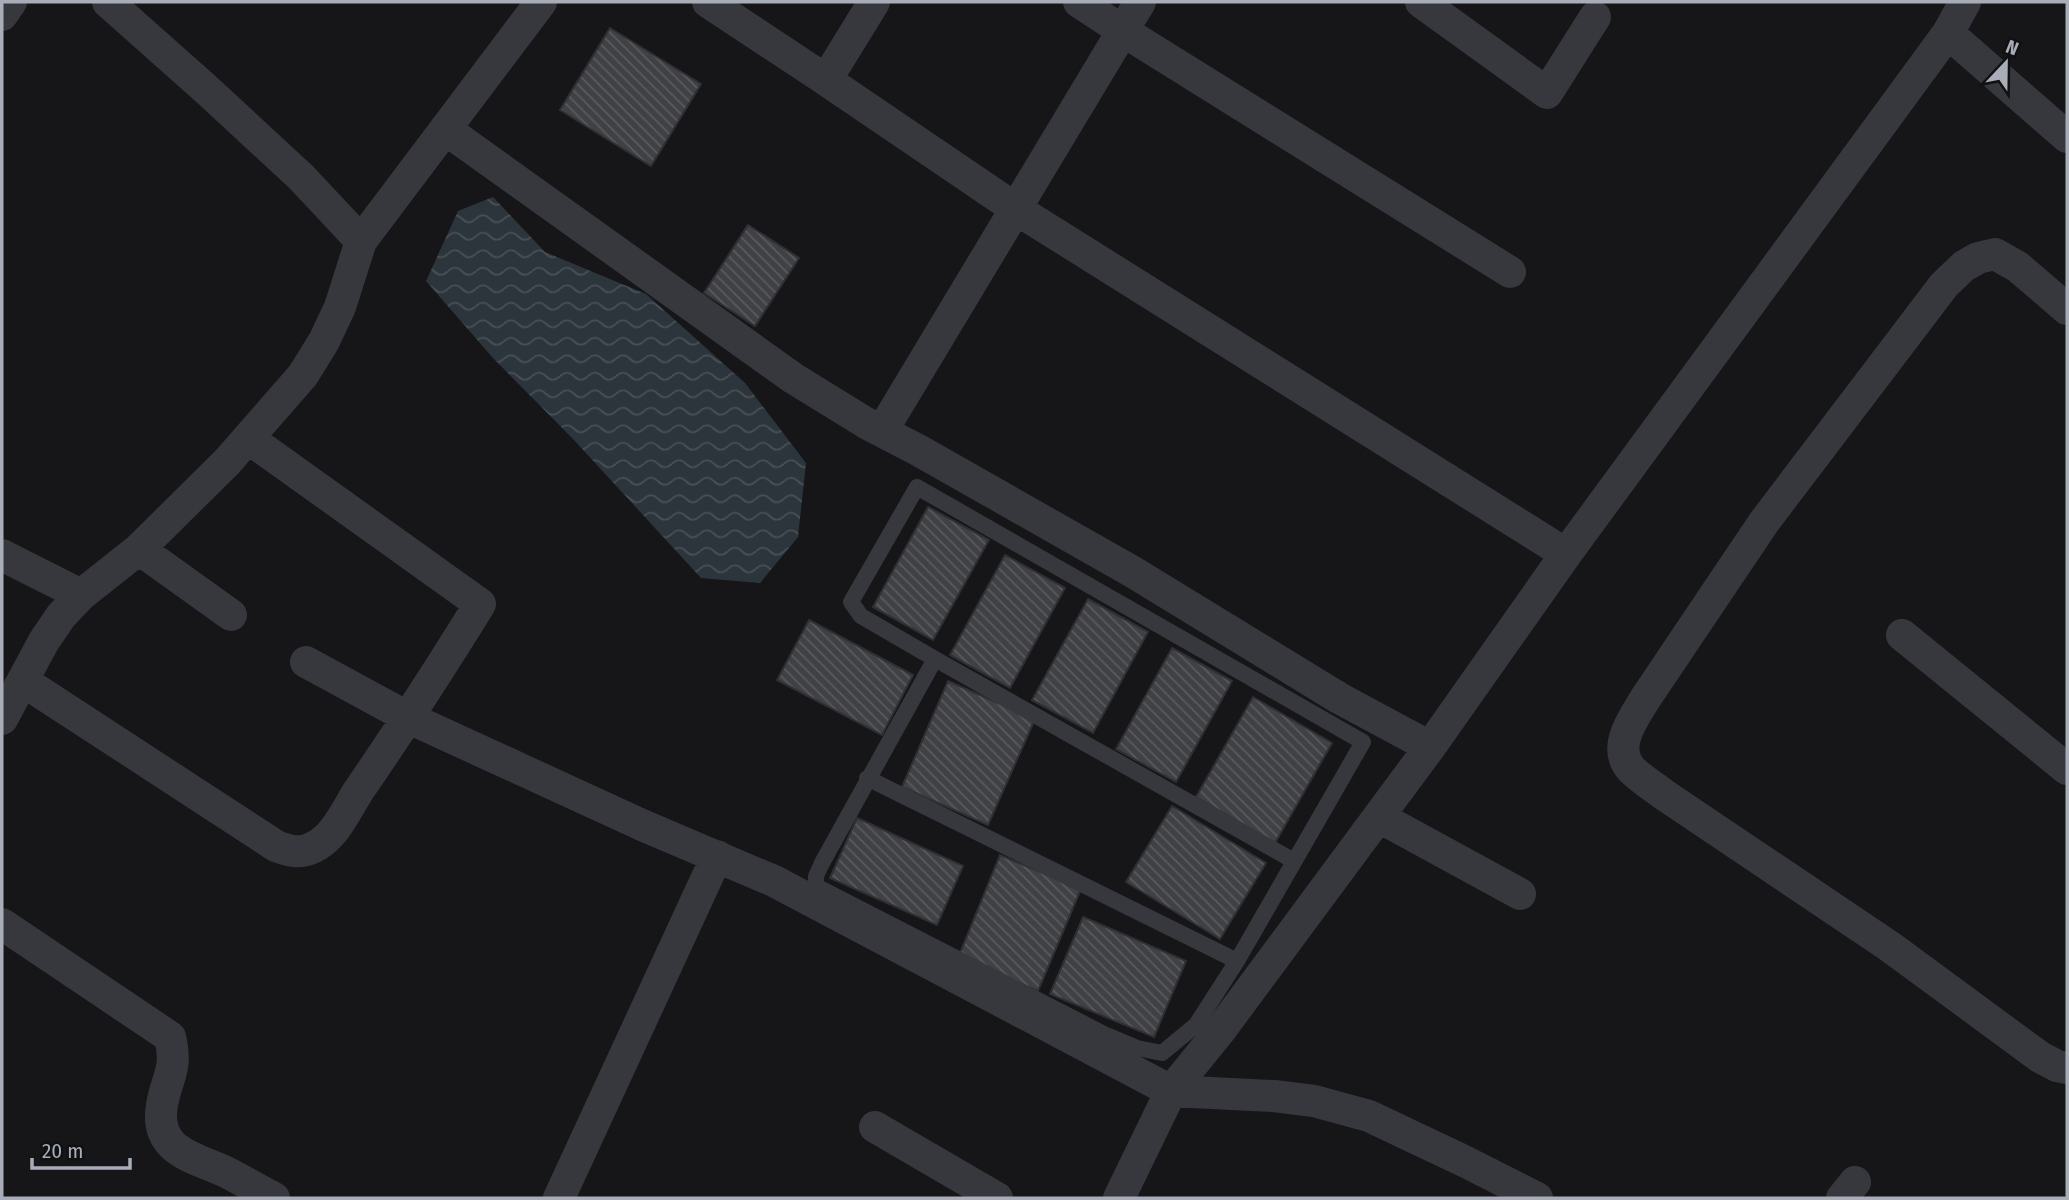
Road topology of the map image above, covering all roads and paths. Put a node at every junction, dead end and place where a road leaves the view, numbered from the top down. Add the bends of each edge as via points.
1 (11, 2) edge
2 (108, 2) edge
3 (541, 2) edge
4 (708, 2) edge
5 (874, 2) edge
6 (1079, 2) edge
7 (1140, 2) edge
8 (1421, 2) edge
9 (1965, 2) edge
10 (2, 15) edge
11 (1595, 17) dead end
12 (1123, 31) junction
13 (1948, 33) junction
14 (826, 80) junction
15 (445, 129) junction
16 (2067, 137) edge
17 (1016, 209) junction
18 (361, 241) junction
19 (1510, 272) dead end
20 (2067, 309) edge
21 (882, 431) junction
22 (248, 438) junction
23 (139, 549) junction
24 (1566, 554) junction
25 (2, 555) edge
26 (81, 595) junction
27 (231, 615) dead end
28 (1902, 635) dead end
29 (934, 659) junction
30 (306, 662) dead end
31 (23, 681) junction
32 (409, 718) junction
33 (2, 719) edge
34 (1430, 747) junction
35 (2067, 769) edge
36 (867, 778) junction
37 (1379, 817) junction
38 (717, 856) junction
39 (1294, 861) junction
40 (1520, 894) dead end
41 (2, 924) edge
42 (1237, 961) junction
43 (1208, 1029) junction
44 (2067, 1068) edge
45 (1171, 1091) junction
46 (875, 1127) dead end
47 (274, 1198) edge
48 (559, 1198) edge
49 (997, 1198) edge
50 (1119, 1198) edge
51 (1537, 1198) edge

1 - 10 street
2 - 18 street via 301,177
3 - 15 street
4 - 14 street
5 - 14 street
6 - 12 street
7 - 12 street
8 - 11 street via 1547,93
9 - 13 street
12 - 17 street
12 - 19 street
13 - 16 street
13 - 24 street
14 - 17 street
15 - 18 street
15 - 21 street via 793,378
17 - 21 street
17 - 24 street
18 - 22 street via 324,341 303,375
20 - 44 street via 2018,267 1995,254 1964,266 1944,285 1765,522 1645,699 1623,747 1632,770 1663,794 1889,946 2040,1057
21 - 34 street
22 - 23 street
22 - 32 street via 480,604
23 - 26 street
23 - 27 street
24 - 34 street
25 - 26 street
26 - 31 street via 44,641
28 - 35 street
29 - 36 lane
29 - 39 lane
29 - 39 lane via 862,616 851,603 917,487 1363,742
30 - 32 street
31 - 32 street via 293,853 313,848 332,833
31 - 33 street
32 - 38 street
34 - 37 street
36 - 42 lane
36 - 43 lane via 821,863 816,886 1137,1048 1162,1054
37 - 40 street
37 - 43 street
38 - 45 street via 838,914
38 - 48 street
39 - 42 lane
41 - 47 street via 170,1037 174,1054 160,1119 163,1134 178,1151
42 - 43 lane
43 - 45 street
45 - 50 street
45 - 51 street via 1314,1101 1369,1116
46 - 49 street

